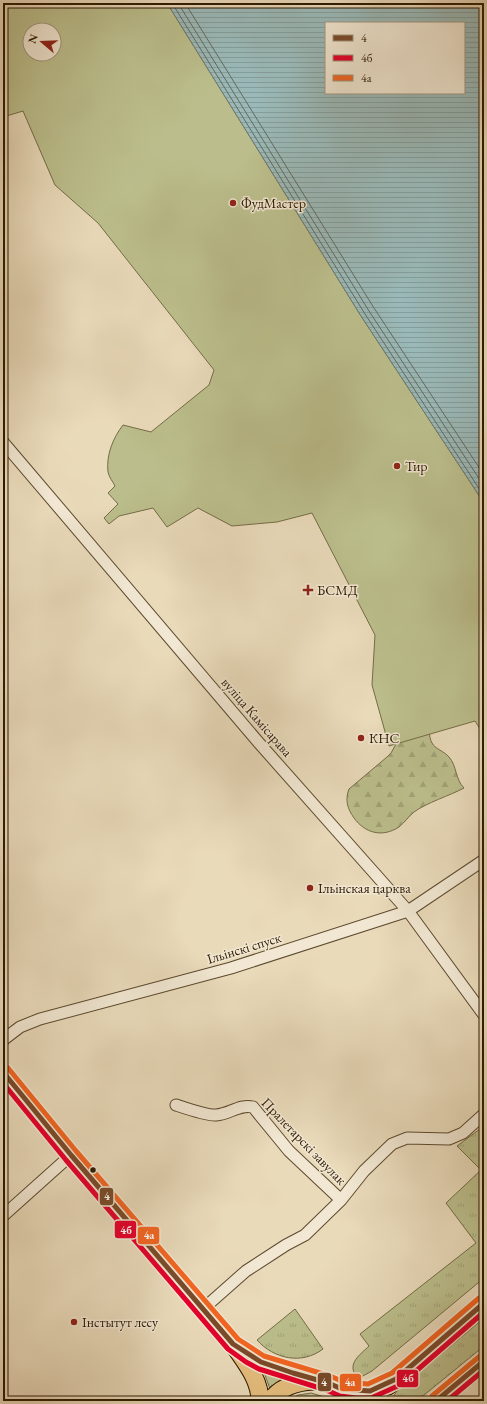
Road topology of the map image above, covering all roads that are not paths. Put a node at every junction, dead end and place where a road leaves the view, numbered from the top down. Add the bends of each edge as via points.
1 (3, 442) edge
2 (484, 860) edge
3 (408, 911) junction
4 (484, 1015) edge
5 (3, 1040) edge
6 (3, 1072) edge
7 (176, 1105) dead end
8 (484, 1114) edge
9 (71, 1155) junction
10 (340, 1200) junction
11 (3, 1216) edge
12 (484, 1303) edge
13 (203, 1309) junction
14 (234, 1344) junction
15 (484, 1361) edge
16 (246, 1364) junction
17 (396, 1379) junction
18 (317, 1380) junction
19 (342, 1389) junction
20 (250, 1401) edge
21 (260, 1401) edge
22 (270, 1401) edge
23 (355, 1401) edge
24 (372, 1401) edge
25 (436, 1401) edge

1 - 3 street, вуліца Камісарава via 259,743
2 - 3 street, Ільінскі спуск
3 - 4 street, вуліца Камісарава
3 - 5 street, Ільінскі спуск via 231,968 40,1020 20,1027
6 - 9 main road
7 - 10 street, Пралетарскі завулак via 215,1116 239,1107 253,1107 289,1151
8 - 10 street, Пралетарскі завулак via 463,1133 449,1139 407,1138 392,1144 364,1171
9 - 11 street
9 - 13 main road
10 - 13 street, Пралетарскі завулак via 305,1235 246,1271
12 - 17 main road
13 - 14 main road
14 - 16 main road
14 - 18 main road via 261,1362
15 - 25 main road
16 - 20 main road
16 - 21 main road via 254,1374
17 - 19 main road via 370,1390
17 - 24 main road
18 - 19 main road
18 - 22 main road via 300,1382 285,1388
19 - 23 main road

